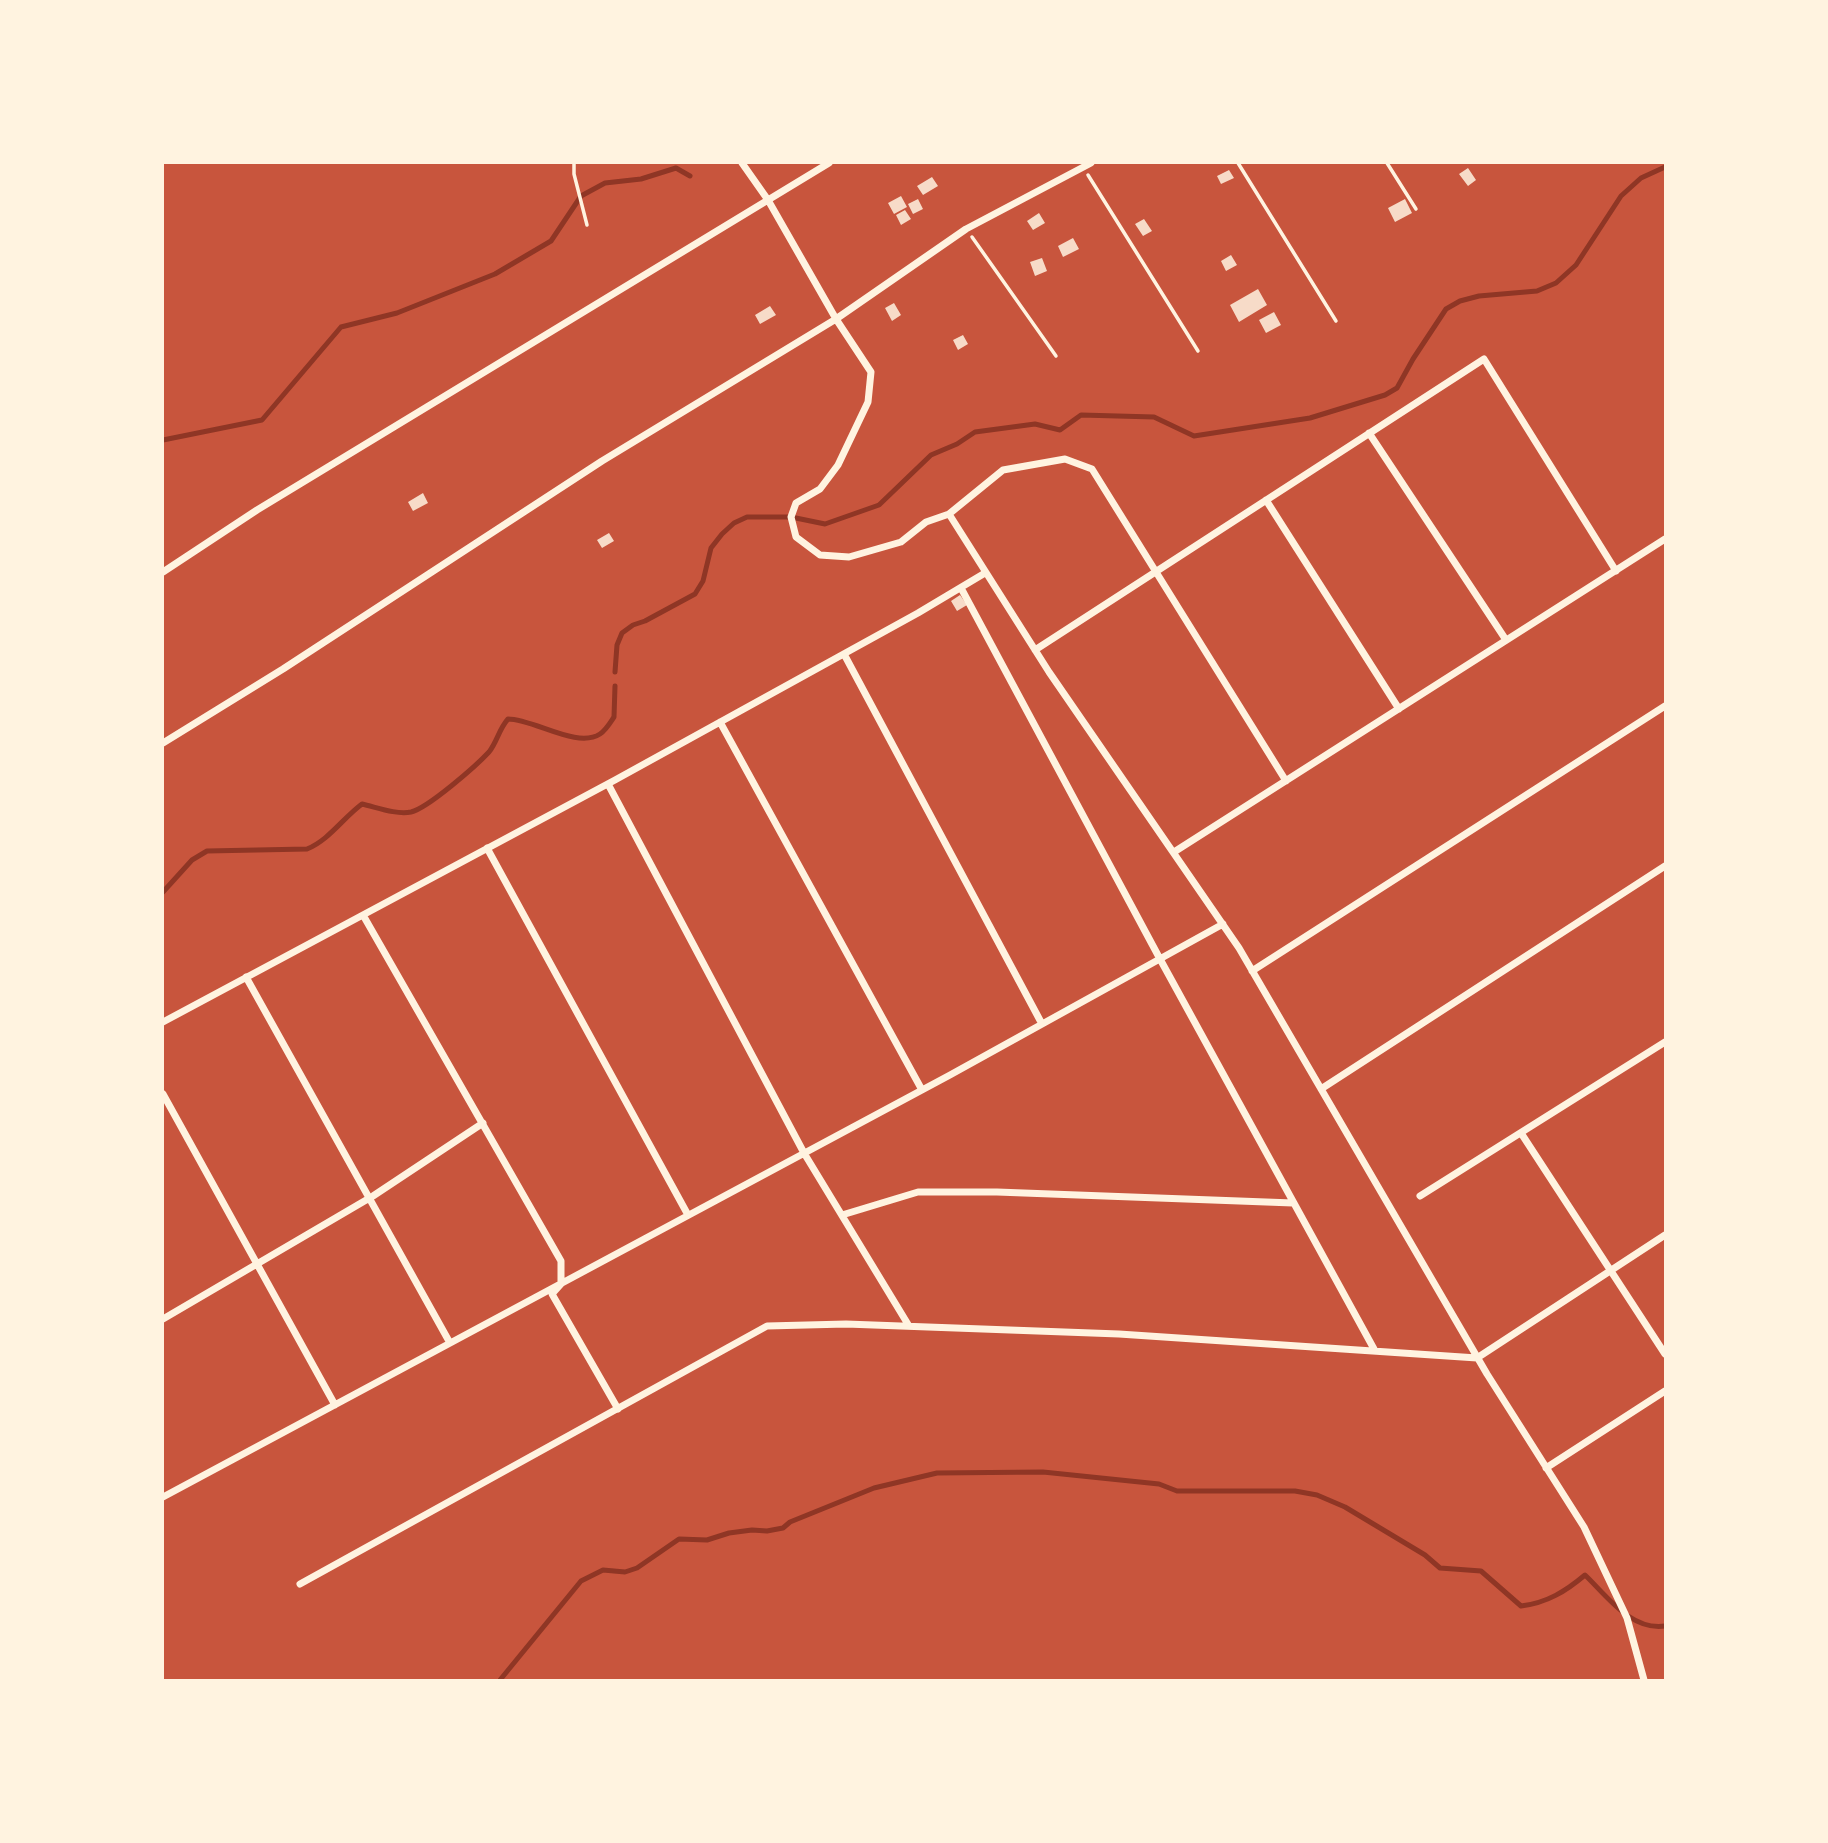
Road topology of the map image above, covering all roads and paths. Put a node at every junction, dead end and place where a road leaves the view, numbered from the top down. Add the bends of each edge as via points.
1 (575, 163) edge
2 (742, 163) edge
3 (829, 163) edge
4 (1238, 163) edge
5 (1387, 163) edge
6 (1087, 165) edge
7 (768, 200) junction
8 (1416, 209) dead end
9 (587, 225) dead end
10 (966, 229) junction
11 (836, 319) junction
12 (1336, 321) dead end
13 (1198, 351) dead end
14 (1056, 356) dead end
15 (1369, 433) junction
16 (1266, 500) junction
17 (949, 514) junction
18 (1665, 539) edge
19 (1156, 571) junction
20 (1616, 571) junction
21 (163, 572) edge
22 (985, 573) junction
23 (961, 587) junction
24 (1506, 640) junction
25 (1035, 650) junction
26 (844, 654) junction
27 (1665, 706) edge
28 (1399, 709) junction
29 (720, 722) junction
30 (163, 743) edge
31 (1286, 780) junction
32 (608, 784) junction
33 (487, 848) junction
34 (1174, 852) junction
35 (1665, 866) edge
36 (363, 915) junction
37 (1223, 924) junction
38 (1160, 959) junction
39 (1252, 971) junction
40 (246, 977) junction
41 (163, 1022) edge
42 (1042, 1024) junction
43 (1665, 1042) edge
44 (1321, 1089) junction
45 (922, 1090) junction
46 (163, 1094) edge
47 (483, 1123) junction
48 (1521, 1133) junction
49 (804, 1153) junction
50 (1420, 1196) dead end
51 (369, 1198) junction
52 (1293, 1203) junction
53 (688, 1215) junction
54 (842, 1215) junction
55 (1665, 1235) edge
56 (257, 1264) junction
57 (1611, 1270) junction
58 (561, 1283) junction
59 (163, 1319) edge
60 (909, 1326) junction
61 (450, 1343) junction
62 (1374, 1349) junction
63 (1665, 1354) edge
64 (1477, 1358) junction
65 (1665, 1391) edge
66 (335, 1405) junction
67 (618, 1409) junction
68 (1546, 1468) junction
69 (163, 1497) edge
70 (300, 1584) dead end
71 (1644, 1680) edge

1 - 9 path
2 - 7 street
3 - 7 street
4 - 12 path
5 - 8 path
6 - 10 street
6 - 13 path
7 - 11 street
7 - 21 street via 257,510
10 - 11 street
10 - 14 path
11 - 17 street via 871,372 868,402 838,465 820,489 796,503 790,517 796,537 820,555 849,557 901,542 926,522
11 - 30 street via 602,461
15 - 16 street
15 - 20 street via 1484,359
15 - 24 street
16 - 19 street
16 - 28 street
17 - 19 street via 1003,470 1065,459 1092,469
17 - 22 street
18 - 20 street
19 - 25 street
19 - 31 street
20 - 24 street
22 - 23 street
22 - 25 street
23 - 26 street
23 - 38 street
24 - 28 street
25 - 34 street
26 - 29 street
26 - 42 street
27 - 39 street
28 - 31 street
29 - 32 street
29 - 45 street
31 - 34 street
32 - 33 street
32 - 49 street
33 - 36 street
33 - 53 street
34 - 37 street
35 - 44 street
36 - 40 street
36 - 47 street
37 - 38 street
37 - 39 street
38 - 42 street
38 - 52 street
39 - 44 street
40 - 41 street
40 - 51 street
42 - 45 street
43 - 48 street
44 - 64 street
45 - 49 street
46 - 56 street
47 - 51 street
47 - 58 street via 561,1261
48 - 50 street
48 - 57 street
49 - 53 street
49 - 54 street
51 - 56 street
51 - 61 street
52 - 54 street via 918,1192
52 - 62 street
53 - 58 street
54 - 60 street
55 - 57 street
56 - 59 street
56 - 66 street
57 - 63 street
57 - 64 street
58 - 61 street
58 - 67 street via 552,1294
60 - 62 street
60 - 67 street via 767,1326
61 - 66 street
62 - 64 street
64 - 68 street
65 - 68 street
66 - 69 street
67 - 70 street
68 - 71 street via 1584,1527 1627,1618

